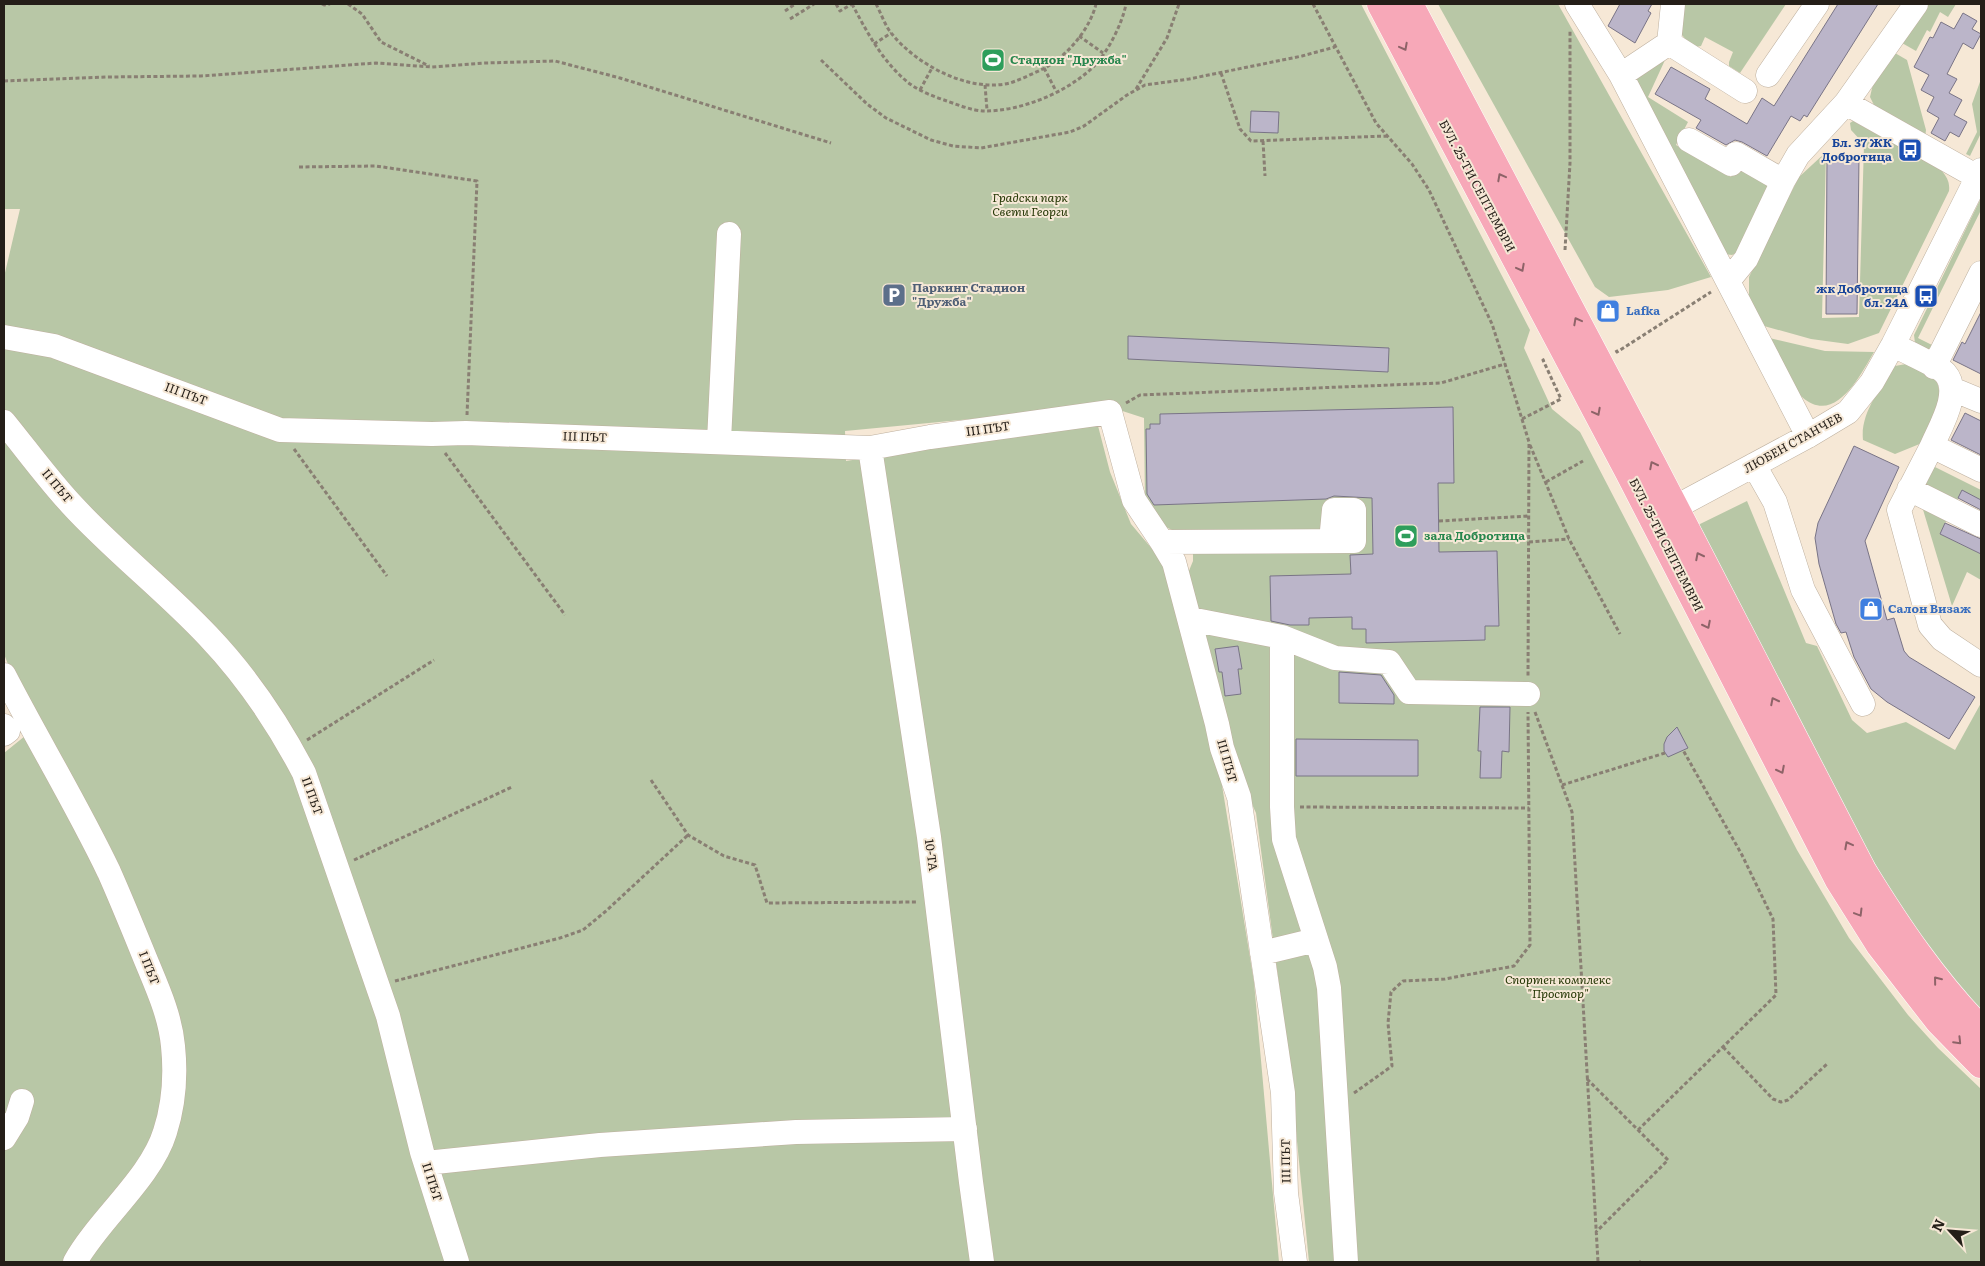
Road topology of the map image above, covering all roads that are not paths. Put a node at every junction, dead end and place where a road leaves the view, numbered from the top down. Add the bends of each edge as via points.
1 (1381, 4) edge
2 (1410, 4) edge
3 (1673, 4) edge
4 (1817, 4) edge
5 (1916, 4) edge
6 (1574, 13) edge
7 (1669, 43) junction
8 (1621, 75) junction
9 (1768, 75) dead end
10 (1745, 91) dead end
11 (1846, 103) junction
12 (1689, 140) dead end
13 (1980, 175) edge
14 (1783, 181) junction
15 (729, 234) dead end
16 (1981, 273) edge
17 (1728, 280) junction
18 (4, 337) edge
19 (1893, 345) junction
20 (1934, 367) junction
21 (1952, 389) junction
22 (1981, 400) edge
23 (4, 422) edge
24 (1808, 436) junction
25 (719, 441) junction
26 (1932, 446) junction
27 (870, 448) junction
28 (1754, 466) junction
29 (1981, 470) edge
30 (1909, 489) junction
31 (1664, 514) junction
32 (1981, 525) edge
33 (1331, 541) dead end
34 (1162, 542) junction
35 (1190, 619) junction
36 (1282, 637) junction
37 (1981, 665) edge
38 (5, 680) edge
39 (1528, 694) road end
40 (1863, 704) dead end
41 (4, 726) edge
42 (4, 734) edge
43 (1316, 940) junction
44 (1262, 953) junction
45 (1981, 1030) edge
46 (1981, 1064) edge
47 (22, 1101) dead end
48 (965, 1128) junction
49 (4, 1138) edge
50 (426, 1163) junction
51 (75, 1262) edge
52 (457, 1262) edge
53 (982, 1262) edge
54 (1295, 1262) edge
55 (1346, 1262) edge

1 -> 31 main road, БУЛ. 25-ТИ СЕПТЕМВРИ
31 -> 2 main road, БУЛ. 25-ТИ СЕПТЕМВРИ
3 - 7 street
4 - 9 street
5 - 11 street
6 - 8 street
7 - 8 street
7 - 10 street
8 - 17 street
11 - 13 street
11 - 14 street via 1798,155
12 - 14 street via 1731,164 1736,154
13 - 19 street, ЛЮБЕН СТАНЧЕВ
14 - 17 street via 1746,259
15 - 25 street
16 - 20 street
17 - 24 street
18 - 25 street, ІІІ ПЪТ via 54,346 280,430
19 - 20 street
19 - 24 street, ЛЮБЕН СТАНЧЕВ via 1872,382 1848,412
20 - 21 street via 1945,373
21 - 22 street
21 - 26 street via 1951,404
23 - 50 street, ІІ ПЪТ via 72,505 233,664 255,691 292,750 304,773 338,868 396,1043
24 - 28 street, ЛЮБЕН СТАНЧЕВ
25 - 27 street, ІІІ ПЪТ
26 - 29 street
26 - 30 street
27 - 34 street, ІІІ ПЪТ via 1110,412 1134,500
27 - 48 street, 10-ТА via 938,901
28 - 31 street, ЛЮБЕН СТАНЧЕВ
28 - 40 street via 1775,502 1803,590
30 - 32 street
30 - 37 street via 1900,510 1930,625 1942,639
45 -> 31 main road, БУЛ. 25-ТИ СЕПТЕМВРИ via 1901,934 1862,870
31 -> 46 main road, БУЛ. 25-ТИ СЕПТЕМВРИ via 1818,841 1852,902 1880,946 1939,1022
33 - 34 street
34 - 35 street, ІІІ ПЪТ via 1174,562
35 - 36 street
35 - 44 street, ІІІ ПЪТ via 1222,748 1239,797
36 - 39 street via 1335,658 1389,662 1409,692
36 - 43 street via 1284,839
38 - 51 street, І ПЪТ via 109,872 165,1008 173,1045 175,1079 172,1104 156,1154
41 - 42 street via 8,730
43 - 44 street
43 - 55 street via 1329,988
44 - 54 street, ІІІ ПЪТ via 1283,1093 1286,1193
47 - 49 street
48 - 50 street via 786,1132 600,1145
48 - 53 street, 10-ТА
50 - 52 street, ІІ ПЪТ

